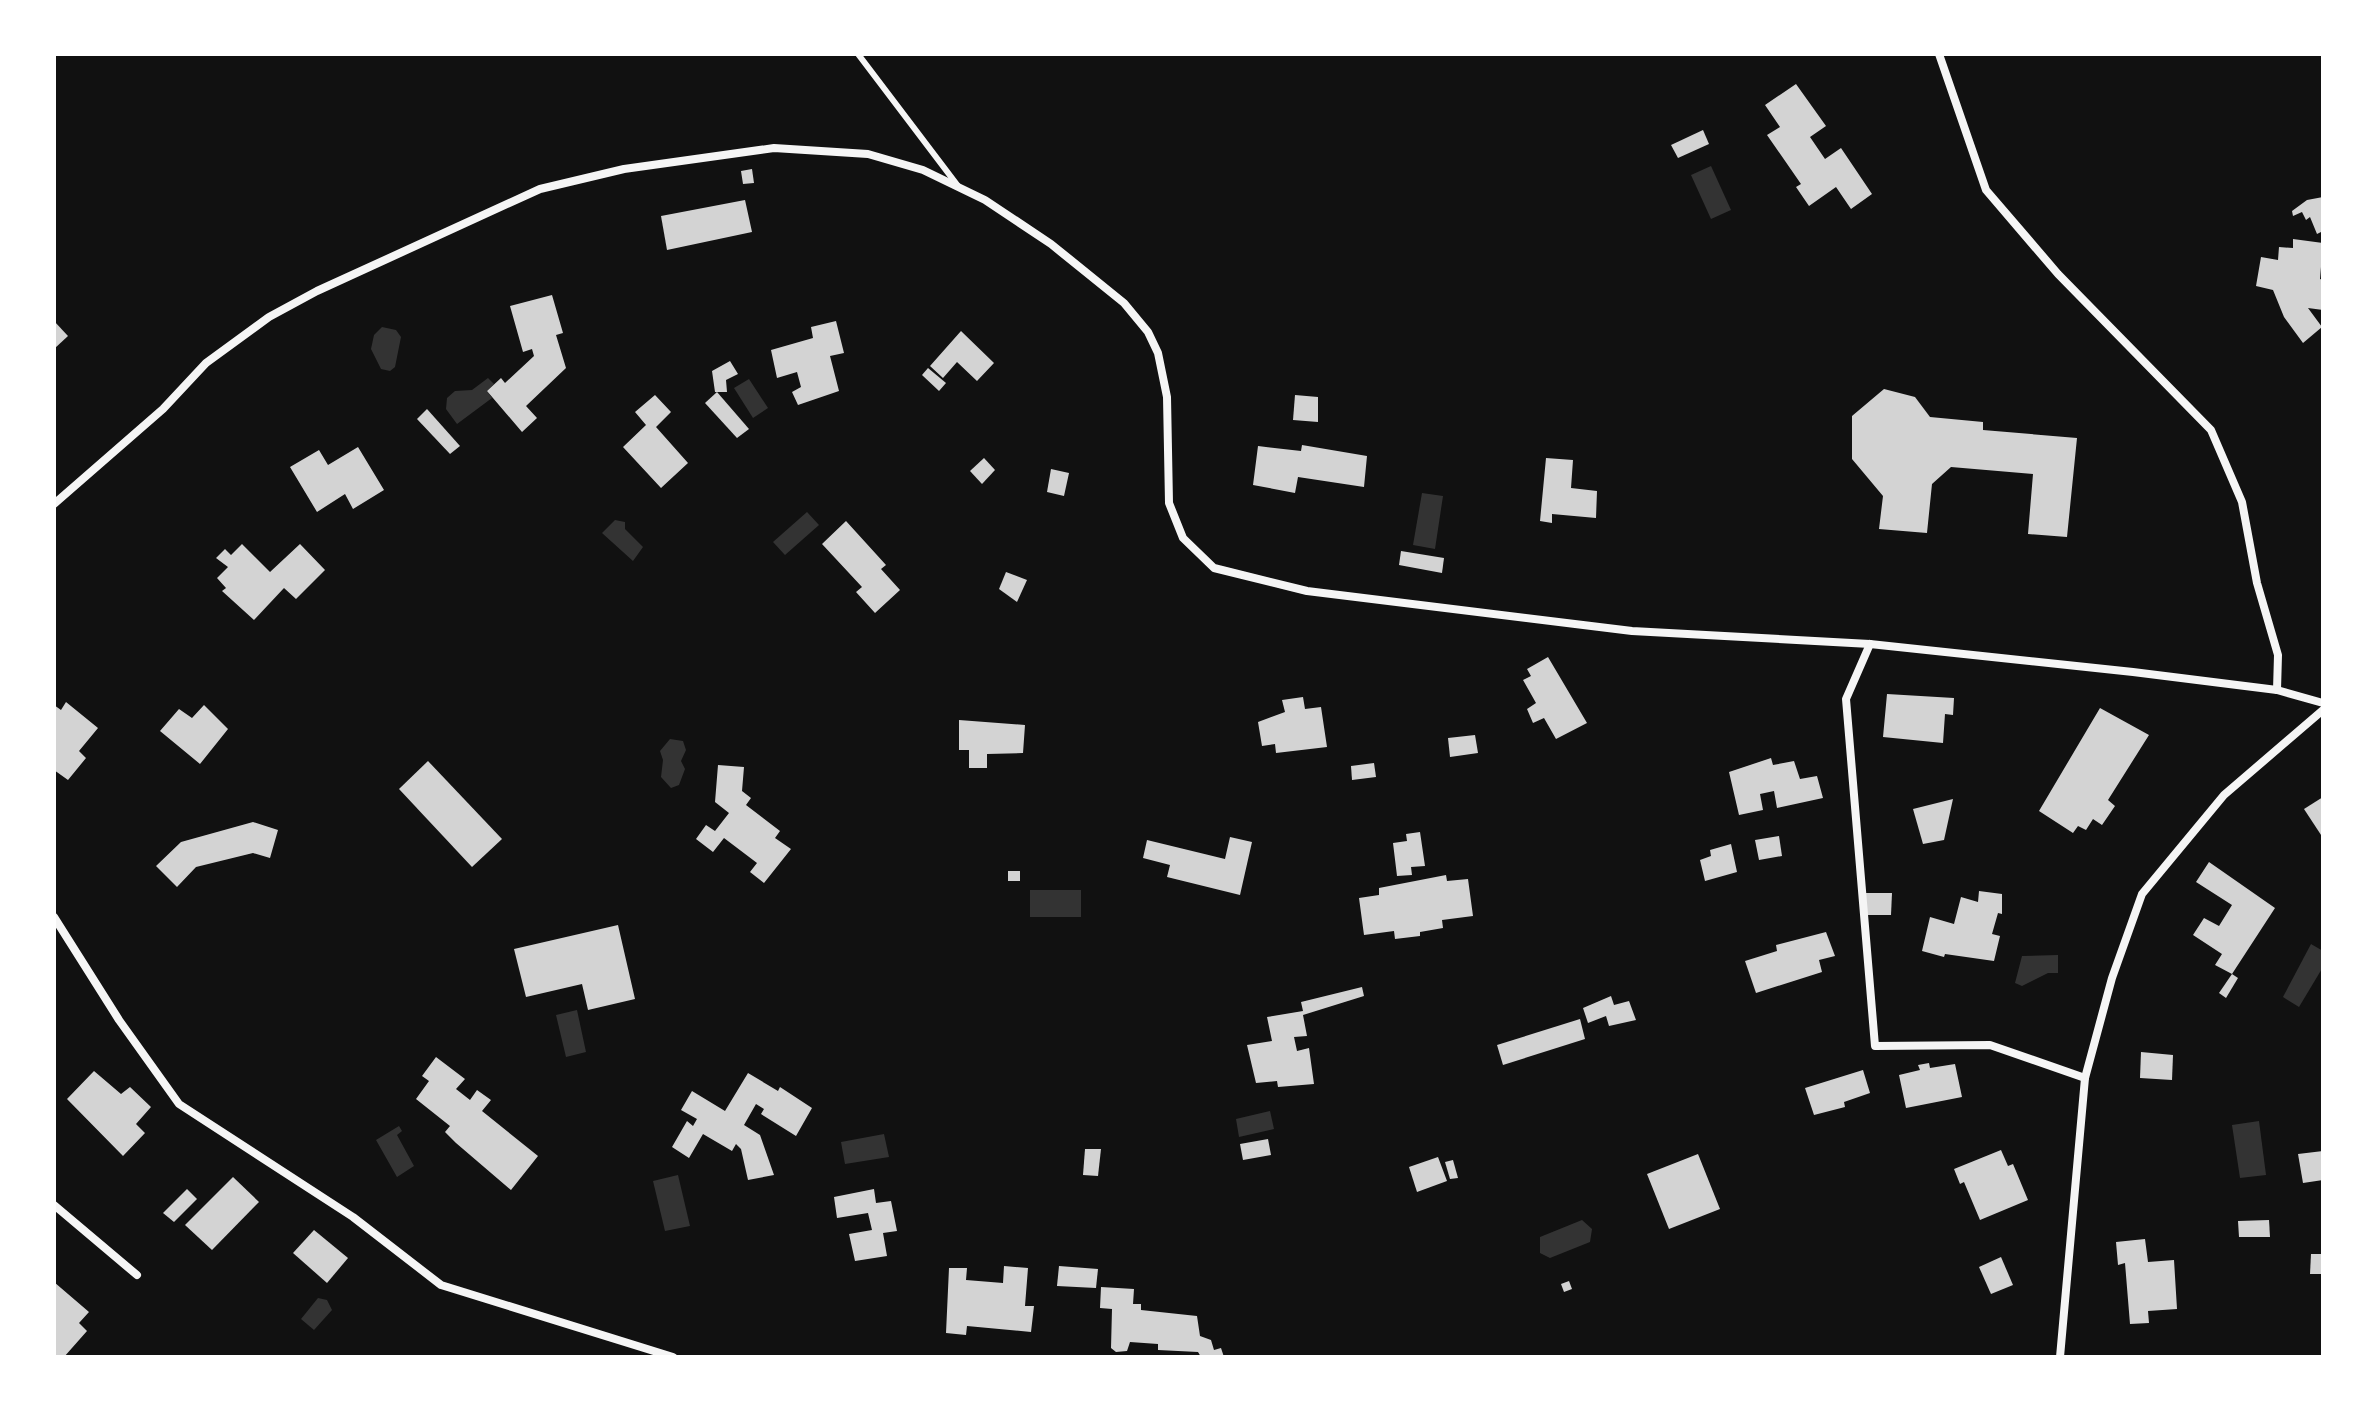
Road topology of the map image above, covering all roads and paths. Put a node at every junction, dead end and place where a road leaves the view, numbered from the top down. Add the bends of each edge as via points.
1 (858, 54) edge
2 (1939, 54) edge
3 (960, 188) junction
4 (54, 504) edge
5 (1870, 644) junction
6 (2277, 690) junction
7 (2323, 703) edge
8 (2323, 710) edge
9 (54, 917) edge
10 (2085, 1078) junction
11 (54, 1205) edge
12 (137, 1275) dead end
13 (673, 1357) edge
14 (2060, 1357) edge

1 - 3 lane
2 - 6 street via 1986,190 2058,274 2211,430 2242,502 2278,655
3 - 4 street via 923,170 868,154 774,148 624,169 540,189 269,317 206,363 163,409
3 - 5 street via 1051,244 1124,303 1148,332 1167,397 1169,503 1183,538 1214,568 1307,591 1632,631
5 - 6 street
5 - 10 street via 1846,699 1875,1046 1990,1045
6 - 7 street
8 - 10 street via 2224,795 2142,894
9 - 13 street via 179,1104 353,1217 441,1285
10 - 14 street
11 - 12 street

